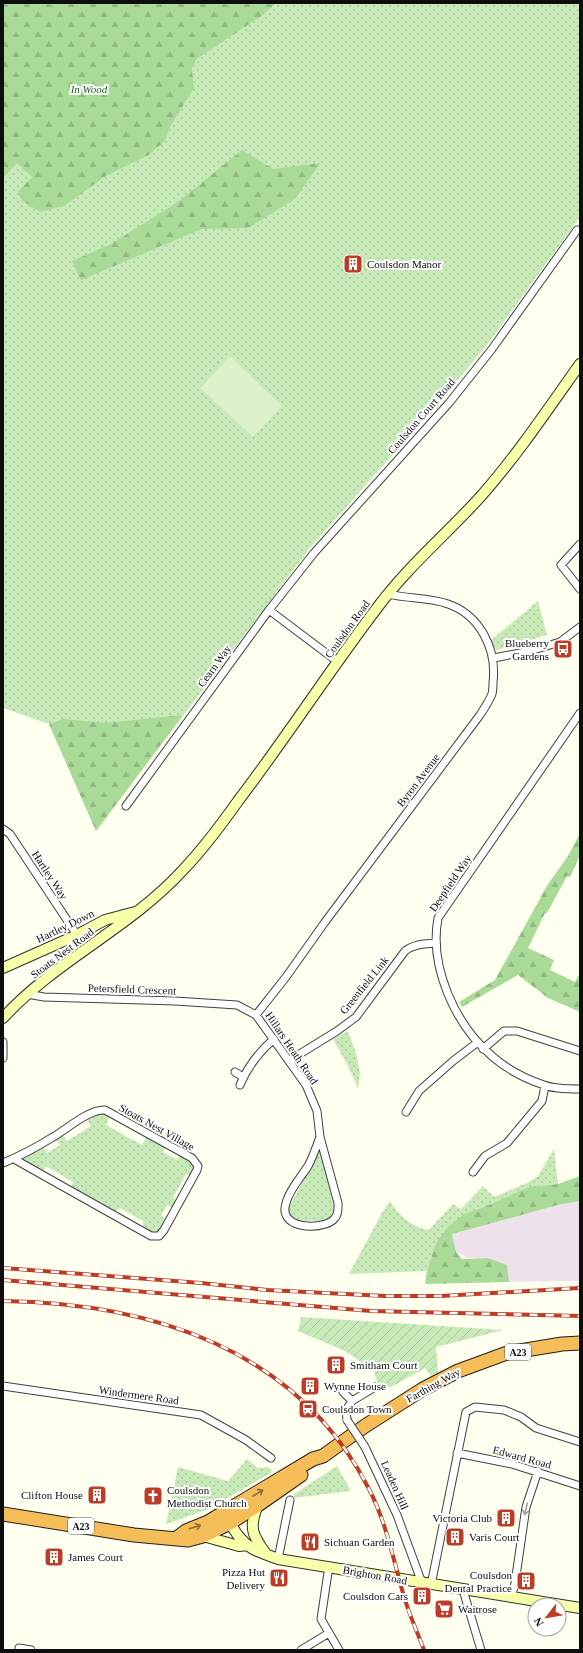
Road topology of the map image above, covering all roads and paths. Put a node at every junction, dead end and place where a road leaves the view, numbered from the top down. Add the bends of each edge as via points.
1 (580, 230) edge
2 (580, 364) edge
3 (580, 544) edge
4 (580, 589) edge
5 (388, 594) junction
6 (269, 610) junction
7 (579, 627) edge
8 (494, 658) junction
9 (338, 662) junction
10 (580, 713) edge
11 (126, 806) dead end
12 (3, 828) edge
13 (139, 911) junction
14 (77, 935) junction
15 (436, 943) junction
16 (3, 968) edge
17 (27, 994) junction
18 (237, 1005) joint
19 (256, 1015) junction
20 (3, 1018) edge
21 (274, 1039) junction
22 (3, 1042) edge
23 (478, 1042) junction
24 (483, 1049) junction
25 (580, 1051) edge
26 (3, 1058) edge
27 (290, 1060) junction
28 (234, 1072) dead end
29 (244, 1077) junction
30 (240, 1086) dead end
31 (545, 1086) junction
32 (580, 1089) edge
33 (406, 1112) dead end
34 (320, 1137) junction
35 (14, 1159) junction
36 (3, 1163) edge
37 (473, 1172) dead end
38 (580, 1343) edge
39 (3, 1386) edge
40 (375, 1387) dead end
41 (343, 1392) dead end
42 (352, 1401) junction
43 (580, 1442) edge
44 (457, 1453) junction
45 (323, 1456) junction
46 (271, 1458) dead end
47 (538, 1472) junction
48 (580, 1486) edge
49 (290, 1500) dead end
50 (258, 1505) junction
51 (3, 1514) edge
52 (227, 1518) junction
53 (203, 1536) junction
54 (177, 1538) junction
55 (248, 1545) junction
56 (266, 1554) junction
57 (278, 1559) junction
58 (329, 1566) junction
59 (427, 1584) junction
60 (463, 1590) junction
61 (511, 1598) junction
62 (580, 1608) edge
63 (329, 1633) junction
64 (19, 1648) dead end
65 (31, 1650) edge
66 (301, 1650) edge
67 (339, 1650) edge
68 (481, 1650) edge

1 - 6 street, Coulsdon Court Road via 577,230 492,349 448,404 314,553
2 - 5 main road, Coulsdon Road via 518,452 482,496
3 - 4 street via 561,565
5 - 8 street, Byron Avenue via 402,598 425,598 448,604 468,614 485,634
5 - 9 main road, Coulsdon Road
6 - 9 street
6 - 11 street, Cearn Way
7 - 8 street via 560,642
8 - 19 street, Byron Avenue via 492,694 480,715
9 - 13 main road, Coulsdon Road via 207,843 171,883
10 - 15 street, Deepfield Way via 438,918
12 - 14 street, Hartley Way via 10,834
13 - 14 main road, Hartley Down via 105,920
13 - 17 main road, Stoats Nest Road
14 - 16 main road, Hartley Down
15 - 23 street, Deepfield Way via 446,988 463,1022
15 - 27 street, Greenfield Link via 411,946 356,1017
17 - 18 street, Petersfield Crescent via 44,997
17 - 20 main road, Stoats Nest Road
18 - 19 street, Hillars Heath Road
19 - 21 street, Hillars Heath Road
21 - 27 street, Hillars Heath Road
21 - 29 street via 264,1047
22 - 26 street
23 - 24 street, Deepfield Way
23 - 33 street via 419,1091
24 - 25 street via 504,1031 518,1031
24 - 31 street, Deepfield Way via 514,1072
27 - 34 street, Hillars Heath Road via 306,1085 317,1111
28 - 29 street
29 - 30 street
31 - 32 street, Deepfield Way
31 - 37 street via 542,1101 507,1143 485,1156
34 - 34 street, Hillars Heath Road via 308,1165 287,1200 285,1214 296,1225 331,1222 338,1210
35 - 35 street, Stoats Nest Village via 151,1236 159,1236 164,1230 198,1166 192,1158 104,1110 94,1112
35 - 36 street, Stoats Nest Village
38 - 45 highway, Farthing Way / A23 via 508,1353 458,1370 371,1422
39 - 46 street, Windermere Road via 201,1415 246,1440 260,1455
40 - 42 street
41 - 42 street
42 - 59 street, Leaden Hill, bridge via 346,1410 348,1420 365,1447
43 - 44 street via 536,1428 521,1417 504,1410 475,1407 468,1410 464,1416
44 - 47 street, Edward Road
44 - 59 street
45 - 50 highway, Farthing Way / A23 via 296,1479
52 -> 45 highway, Farthing Way / A23 via 314,1458
47 - 48 street, Edward Road
47 -> 61 street via 526,1507
49 - 57 street
50 - 52 highway, Farthing Way / A23
50 - 56 main road via 252,1532
51 - 54 highway, Brighton Road / A23 via 134,1535
52 - 53 highway, A23
54 -> 52 highway, Farthing Way / A23 via 186,1530
52 - 55 main road, Brighton Road
53 - 54 highway, Brighton Road / A23 via 188,1540
53 - 55 main road, Brighton Road via 239,1546
55 - 56 main road, Brighton Road
56 - 57 main road, Brighton Road
57 - 58 main road, Brighton Road
58 - 59 main road, Brighton Road
58 - 63 street via 321,1619
59 - 60 main road, Brighton Road
60 - 61 main road, Brighton Road
60 - 68 street
61 - 62 main road, Brighton Road
63 - 66 street
63 - 67 street
64 - 65 street

